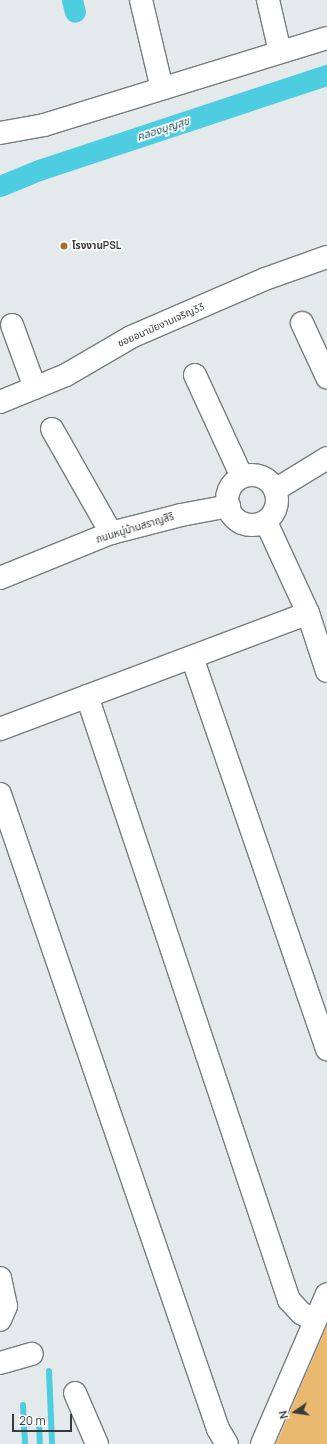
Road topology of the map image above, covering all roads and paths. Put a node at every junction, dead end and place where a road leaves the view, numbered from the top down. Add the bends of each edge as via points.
1 (141, 0) edge
2 (268, 0) edge
3 (327, 38) edge
4 (280, 52) junction
5 (162, 89) junction
6 (0, 133) edge
7 (327, 257) edge
8 (302, 322) dead end
9 (12, 325) dead end
10 (195, 375) dead end
11 (327, 377) edge
12 (35, 388) junction
13 (0, 402) edge
14 (52, 429) dead end
15 (327, 458) edge
16 (242, 477) junction
17 (275, 490) junction
18 (229, 506) junction
19 (266, 522) junction
20 (111, 533) junction
21 (0, 578) edge
22 (308, 613) junction
23 (192, 657) junction
24 (327, 671) edge
25 (87, 696) junction
26 (0, 729) edge
27 (0, 794) edge
28 (327, 1049) edge
29 (0, 1278) edge
30 (327, 1294) edge
31 (0, 1320) edge
32 (315, 1321) junction
33 (32, 1354) dead end
34 (0, 1363) edge
35 (75, 1393) dead end
36 (97, 1444) edge
37 (227, 1444) edge
38 (262, 1444) edge

1 - 5 street
2 - 4 street
3 - 4 street
4 - 5 street
5 - 6 street via 44,126
7 - 12 street, ซอยอนามัยงามเจริญ33 via 265,279 130,337 66,375
8 - 11 street
9 - 12 street
10 - 16 street
12 - 13 street, ซอยอนามัยงามเจริญ33
14 - 20 street
15 - 17 street
16 - 17 street via 262,477 271,483
16 - 18 street via 229,490
17 - 19 street via 278,504 274,514
18 - 19 street via 233,517 240,523 249,526
18 - 20 street, ถนนหมู่บ้านสราญสิริ
19 - 22 street
20 - 21 street, ถนนหมู่บ้านสราญสิริ
22 - 23 street
22 - 24 street
23 - 25 street
23 - 28 street
25 - 26 street
25 - 32 street via 289,1300 301,1313
27 - 37 street via 218,1430
29 - 31 street via 6,1306
30 - 32 street
32 - 38 street
33 - 34 street
35 - 36 street

